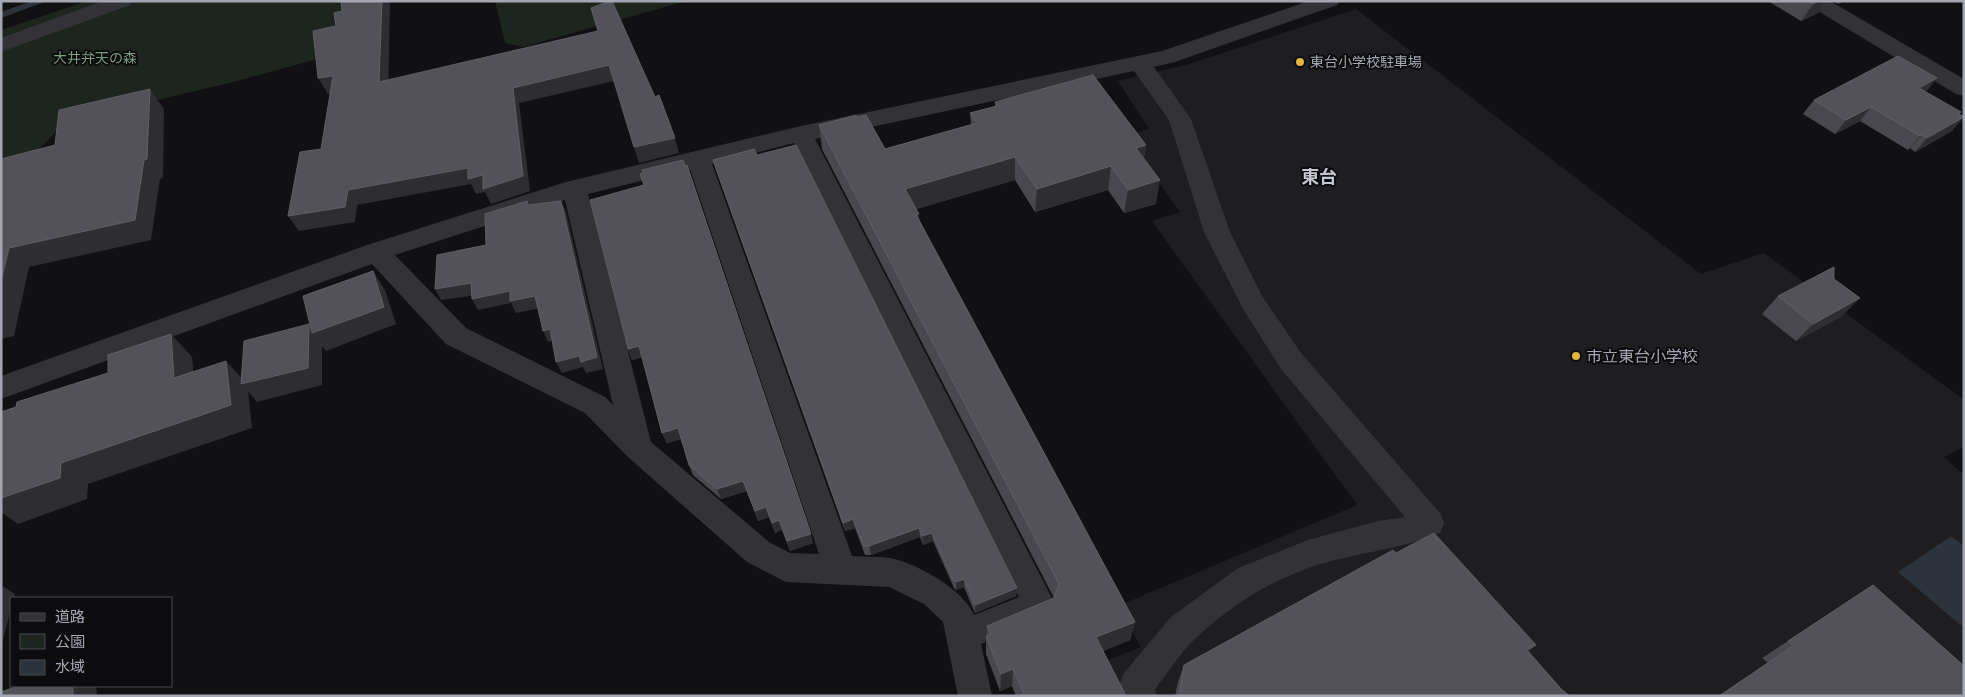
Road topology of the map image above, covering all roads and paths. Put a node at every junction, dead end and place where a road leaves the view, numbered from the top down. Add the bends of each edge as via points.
1 (123, 1) edge
2 (1330, 1) edge
3 (1815, 1) edge
4 (1, 45) edge
5 (1138, 62) junction
6 (1964, 89) edge
7 (800, 134) junction
8 (699, 159) junction
9 (575, 189) junction
10 (376, 252) junction
11 (1, 388) edge
12 (638, 448) junction
13 (841, 571) junction
14 (963, 634) junction
15 (975, 696) edge
16 (1140, 696) edge

1 - 4 street
2 - 5 street via 1210,44
3 - 6 street
5 - 7 street
5 - 16 street via 1180,119 1217,232 1252,302 1291,361 1429,523 1412,530 1378,535 1308,554 1248,578 1183,628 1136,685
7 - 8 street
7 - 14 street via 1039,604
8 - 9 street
8 - 13 street
9 - 10 street
9 - 12 street
10 - 11 street
10 - 12 street via 456,336 595,405
12 - 13 street via 758,552 786,567
13 - 14 street via 891,573 935,593 958,614
14 - 15 street

